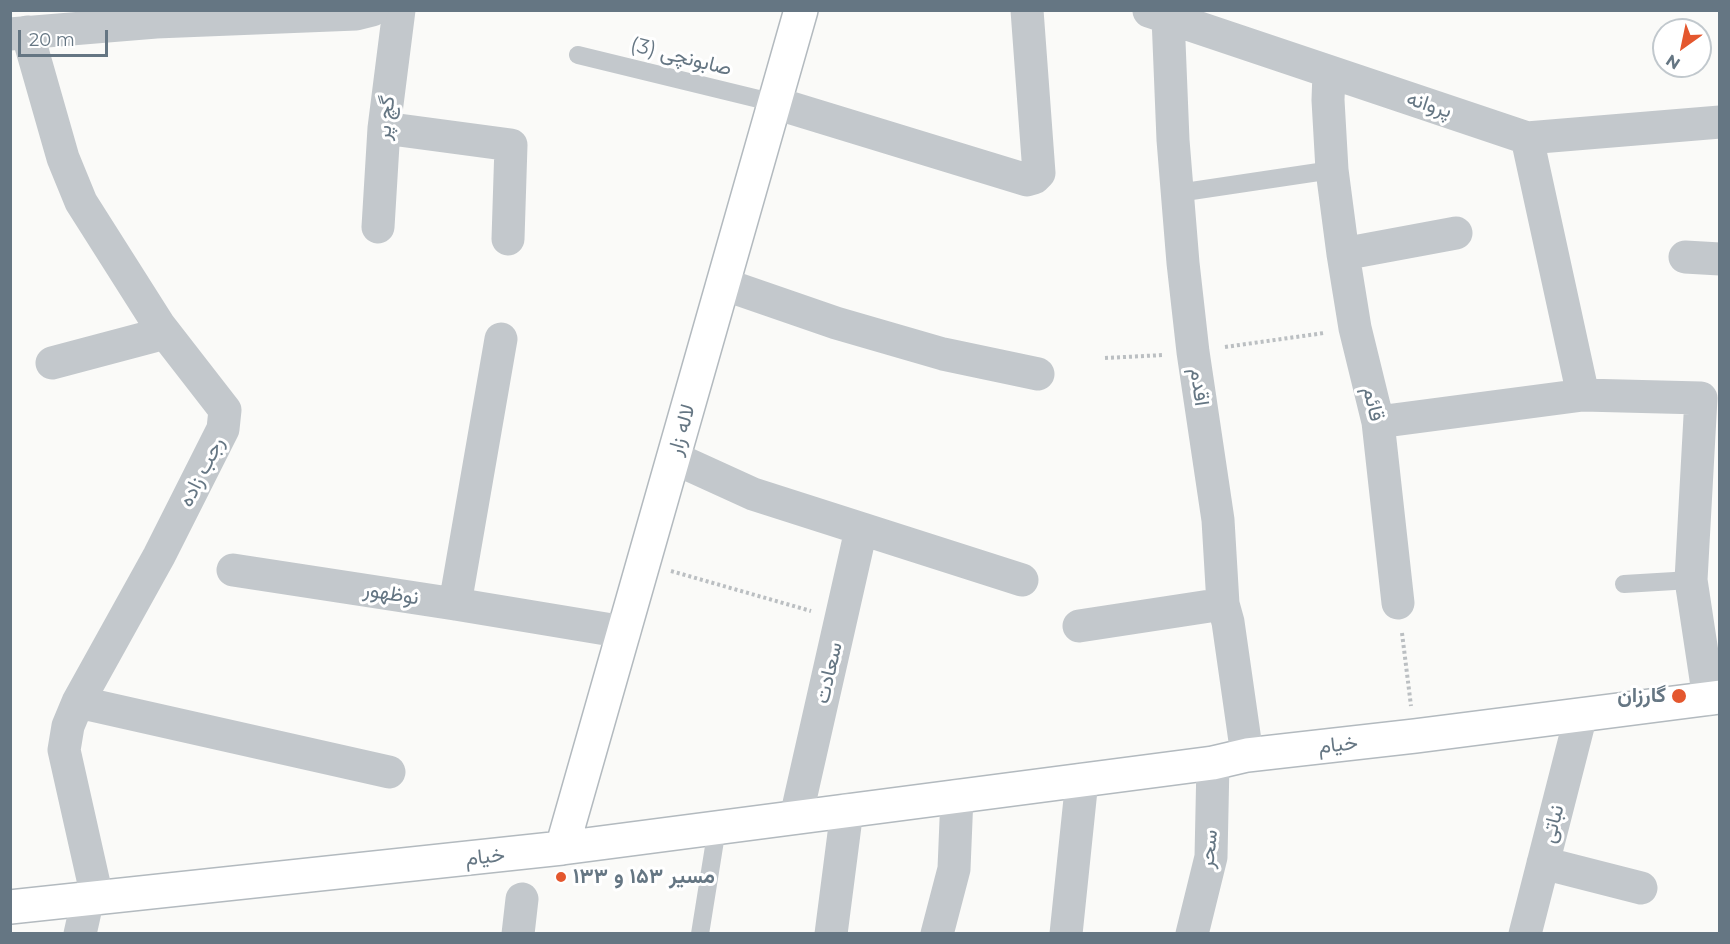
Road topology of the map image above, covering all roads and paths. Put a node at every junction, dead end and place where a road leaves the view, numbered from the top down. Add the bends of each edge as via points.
1 (372, 10) edge
2 (399, 10) edge
3 (801, 10) edge
4 (1027, 10) edge
5 (1158, 14) edge
6 (156, 16) edge
7 (19, 33) edge
8 (578, 55) dead end
9 (1329, 72) junction
10 (775, 103) junction
11 (1719, 122) edge
12 (384, 128) junction
13 (1527, 138) junction
14 (1332, 170) junction
15 (1178, 193) junction
16 (378, 227) dead end
17 (1456, 233) dead end
18 (508, 239) dead end
19 (1343, 254) junction
20 (1685, 257) dead end
21 (1719, 258) edge
22 (723, 284) junction
23 (1355, 328) junction
24 (165, 333) junction
25 (501, 339) dead end
26 (1193, 352) junction
27 (1105, 358) dead end
28 (52, 363) dead end
29 (1038, 374) dead end
30 (1583, 395) junction
31 (1378, 422) junction
32 (674, 458) junction
33 (861, 530) junction
34 (644, 563) junction
35 (233, 570) dead end
36 (1022, 580) dead end
37 (1691, 580) junction
38 (1624, 584) dead end
39 (1398, 603) joint
40 (455, 604) junction
41 (1223, 604) junction
42 (841, 620) junction
43 (1079, 626) dead end
44 (624, 632) junction
45 (1714, 698) edge
46 (78, 702) junction
47 (1581, 715) junction
48 (1415, 736) junction
49 (1248, 755) junction
50 (1213, 763) junction
51 (389, 772) dead end
52 (1082, 780) junction
53 (957, 796) junction
54 (847, 810) junction
55 (796, 817) junction
56 (717, 828) junction
57 (562, 848) junction
58 (1543, 863) junction
59 (1641, 888) dead end
60 (93, 897) junction
61 (522, 899) dead end
62 (10, 907) edge
63 (80, 933) edge
64 (518, 933) edge
65 (700, 933) edge
66 (831, 933) edge
67 (938, 933) edge
68 (1066, 933) edge
69 (1192, 933) edge
70 (1525, 933) edge

1 - 6 street via 356,14
2 - 12 street, گچ پر
3 - 10 main road, لاله زار
4 - 10 street via 1039,173 1034,178 1027,180
5 - 9 street, پروانه
5 - 15 street, اقدم
6 - 7 street
7 - 24 street, رجب زاده via 81,202
8 - 10 lane, صابونچی (3)
9 - 13 street, پروانه
9 - 14 street, قائم
10 - 22 main road, لاله زار
11 - 13 street, پروانه
12 - 16 street, گچ پر
12 - 18 street via 511,145
13 - 30 street
14 - 15 lane
14 - 19 street, قائم
15 - 26 street, اقدم
17 - 19 street
19 - 23 street, قائم
20 - 21 street
22 - 29 street via 943,354
22 - 32 main road, لاله زار
23 - 26 path
23 - 31 street, قائم
24 - 28 street
24 - 46 street, رجب زاده via 225,410 224,429
25 - 40 street
26 - 27 path
26 - 41 street, اقدم via 1218,520
30 - 31 street
30 - 37 street via 1701,398
31 - 39 street, قائم
32 - 33 street via 753,494
32 - 34 main road, لاله زار
33 - 36 street
33 - 42 street, سعادت
34 - 42 path
34 - 44 main road, لاله زار
35 - 40 street, نوظهور
37 - 38 lane
37 - 45 street
39 - 48 path
40 - 44 street, نوظهور
41 - 43 street
41 - 49 street, اقدم
42 - 55 street, سعادت
44 - 57 main road, لاله زار
45 - 47 main road, خیام
46 - 51 street
46 - 60 street, رجب زاده via 64,750
47 - 48 main road, خیام
47 - 58 street, نباتی
48 - 49 main road, خیام
49 - 50 main road, خیام
50 - 52 main road, خیام
50 - 69 street, سحر via 1211,858
52 - 53 main road, خیام
52 - 68 street
53 - 54 main road, خیام
53 - 67 street via 954,868
54 - 55 main road, خیام
54 - 66 street
55 - 56 main road, خیام
56 - 57 main road, خیام
56 - 65 lane
57 - 60 main road, خیام
58 - 59 street
58 - 70 street, نباتی
60 - 62 main road, خیام
60 - 63 street
61 - 64 street

